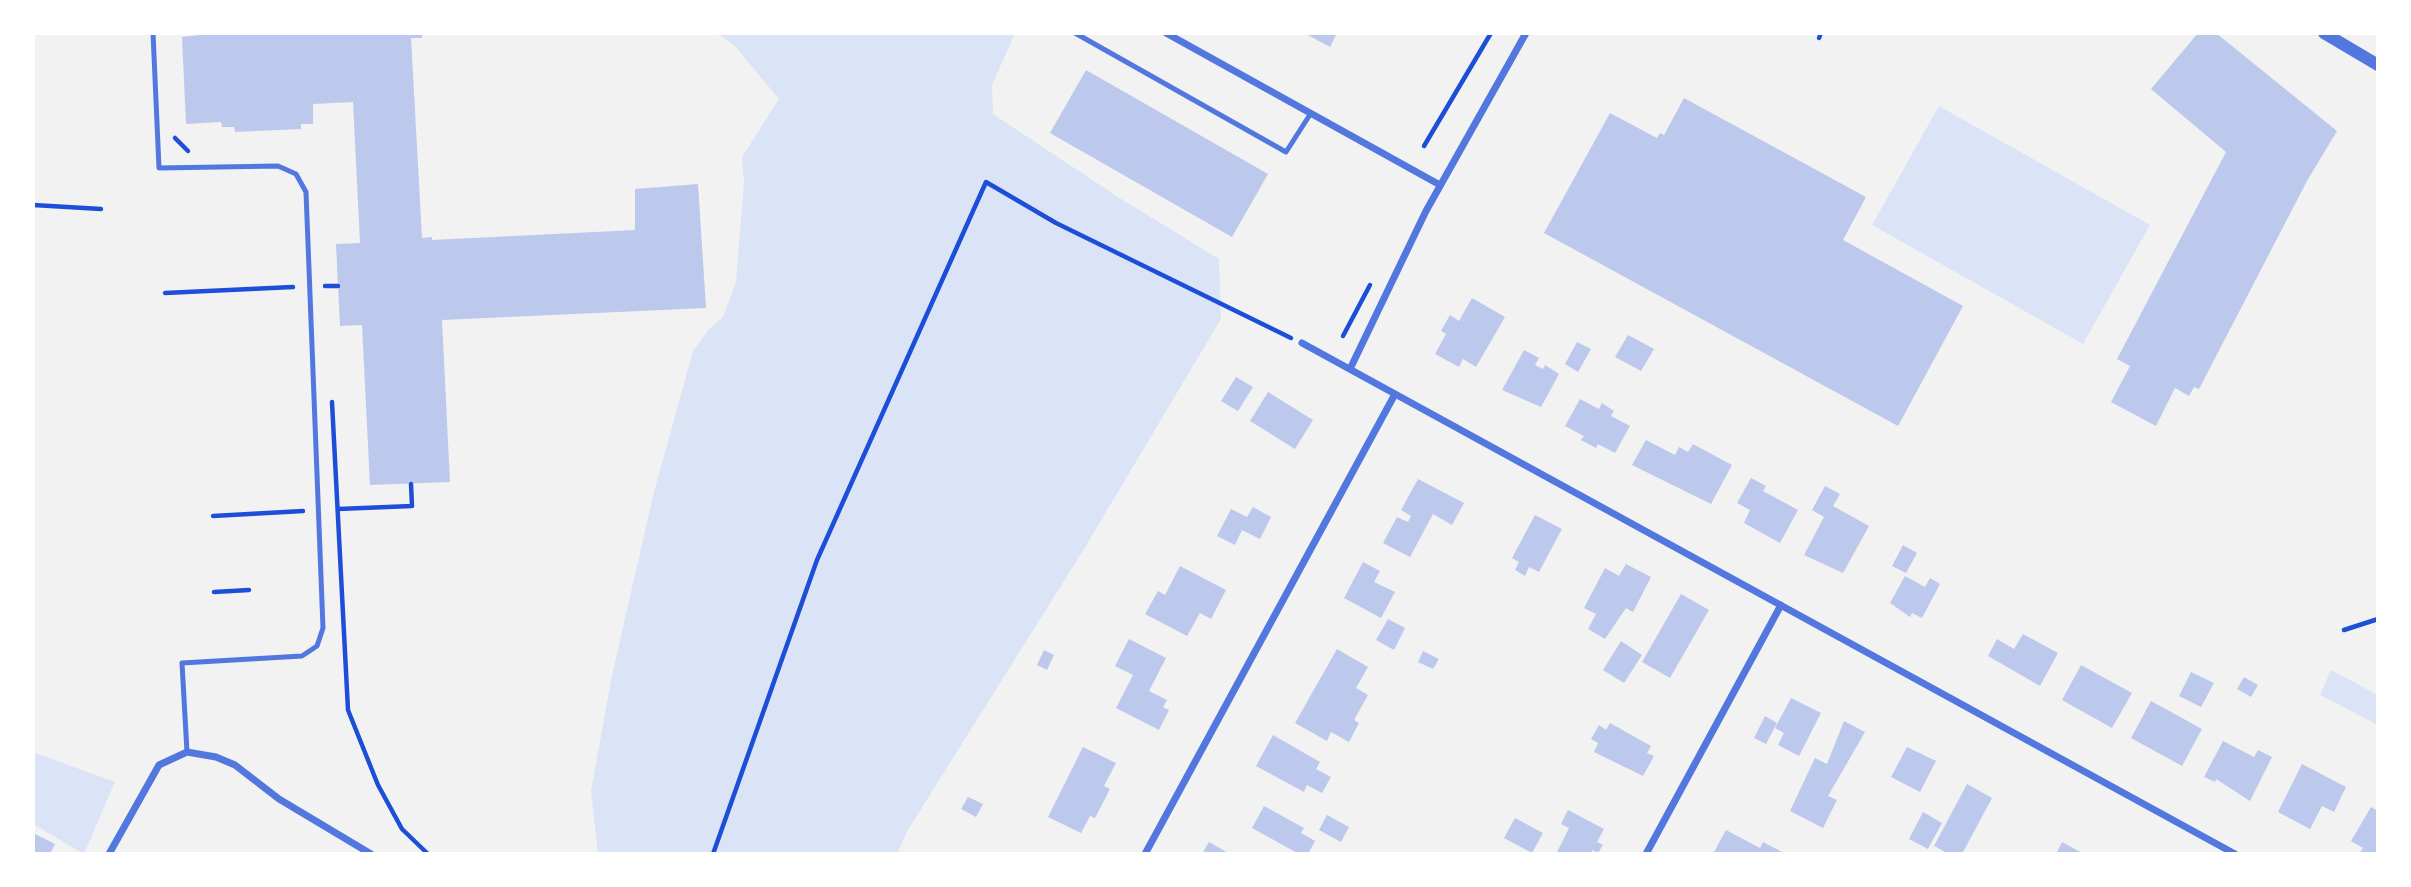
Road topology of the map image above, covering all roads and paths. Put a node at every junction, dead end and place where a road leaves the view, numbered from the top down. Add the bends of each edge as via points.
1 (153, 33) edge
2 (1076, 33) edge
3 (1166, 33) edge
4 (1491, 33) edge
5 (1526, 33) edge
6 (2324, 33) edge
7 (2378, 65) edge
8 (1311, 113) junction
9 (1424, 146) dead end
10 (1440, 185) junction
11 (33, 205) edge
12 (101, 209) dead end
13 (325, 286) dead end
14 (338, 286) dead end
15 (293, 288) dead end
16 (165, 293) dead end
17 (1302, 343) joint
18 (1350, 369) junction
19 (1395, 394) junction
20 (411, 484) dead end
21 (338, 509) dead end
22 (303, 511) dead end
23 (212, 516) dead end
24 (249, 590) dead end
25 (215, 593) dead end
26 (1781, 605) junction
27 (2378, 619) edge
28 (2344, 629) dead end
29 (187, 752) junction
30 (109, 854) edge
31 (371, 854) edge
32 (713, 854) edge
33 (1146, 854) edge
34 (1646, 854) edge
35 (2235, 854) edge

1 - 29 lane via 159,168 278,166 296,174 306,191 323,628 317,646 302,656 182,663
2 - 8 lane via 1286,152
3 - 8 street
4 - 9 path
5 - 10 street
6 - 7 street
8 - 10 street
10 - 18 street
11 - 12 path
13 - 14 path
15 - 16 path
17 - 18 street
17 - 32 path via 1056,223 986,181 817,560
18 - 19 street
19 - 26 street
19 - 33 street
20 - 21 path via 412,506
22 - 23 path
24 - 25 path
26 - 34 street
26 - 35 street
27 - 28 path
29 - 30 street via 159,765
29 - 31 street via 235,765 279,799

